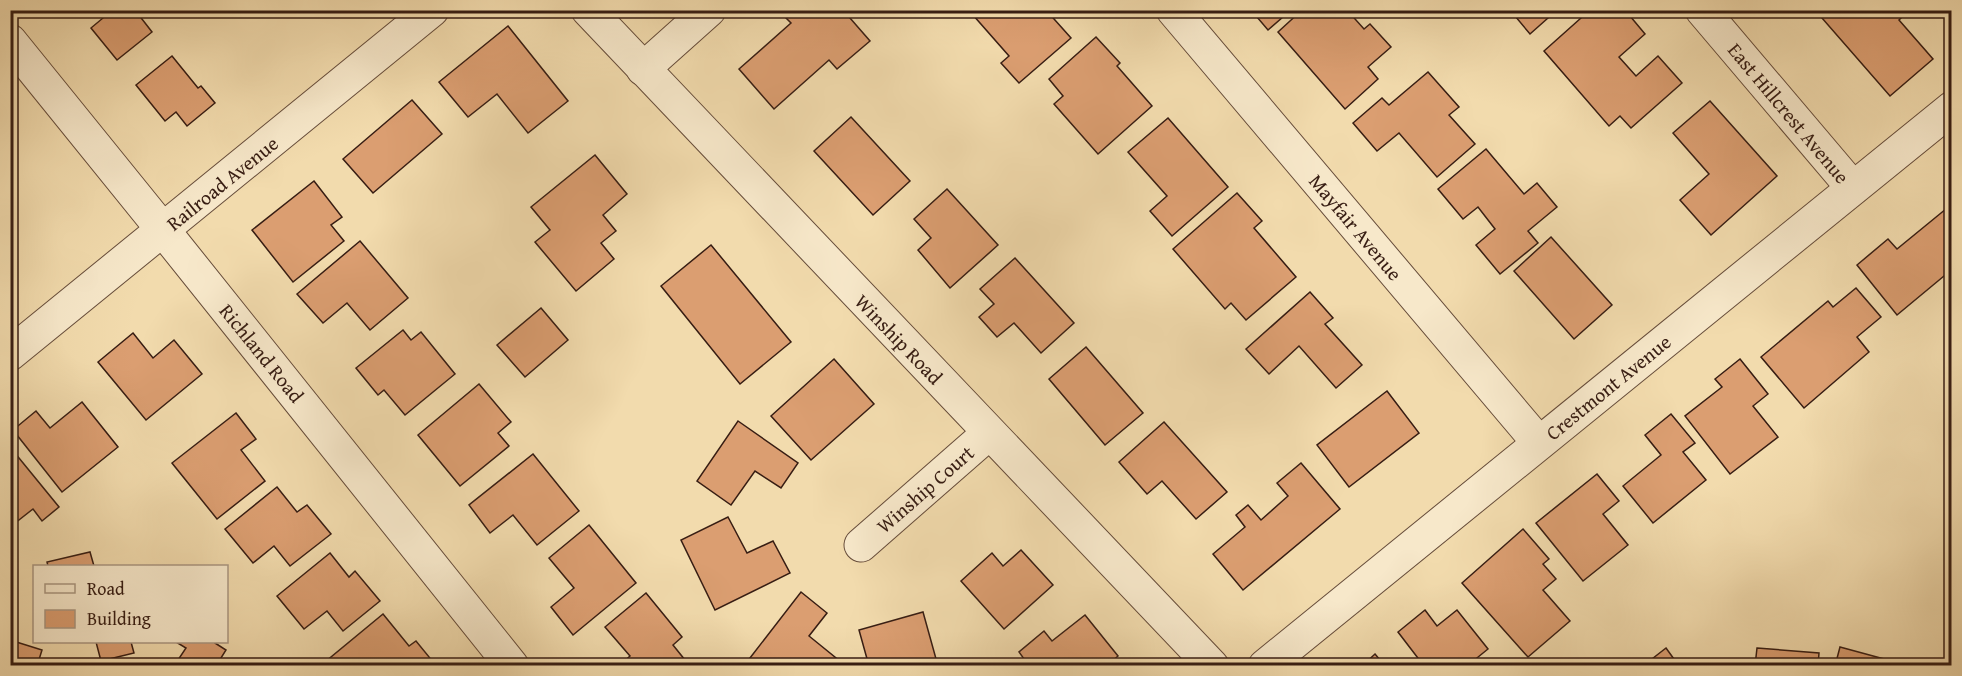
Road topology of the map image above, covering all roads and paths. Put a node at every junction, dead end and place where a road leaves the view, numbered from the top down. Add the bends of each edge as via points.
1 (432, 10) edge
2 (588, 10) edge
3 (709, 10) edge
4 (1173, 10) edge
5 (1702, 10) edge
6 (10, 41) edge
7 (643, 69) junction
8 (1952, 108) edge
9 (1853, 188) junction
10 (163, 230) junction
11 (10, 354) edge
12 (989, 433) junction
13 (1539, 443) junction
14 (861, 545) dead end
15 (512, 666) edge
16 (1212, 666) edge
17 (1265, 666) edge

1 - 10 street, Railroad Avenue
2 - 7 street, Winship Road
3 - 7 street
4 - 13 street, Mayfair Avenue
5 - 9 street, East Hillcrest Avenue
6 - 10 street, Richland Road
7 - 12 street, Winship Road
8 - 9 street, Crestmont Avenue
9 - 13 street, Crestmont Avenue
10 - 11 street, Railroad Avenue
10 - 15 street, Richland Road
12 - 14 street, Winship Court
12 - 16 street, Winship Road
13 - 17 street, Crestmont Avenue

